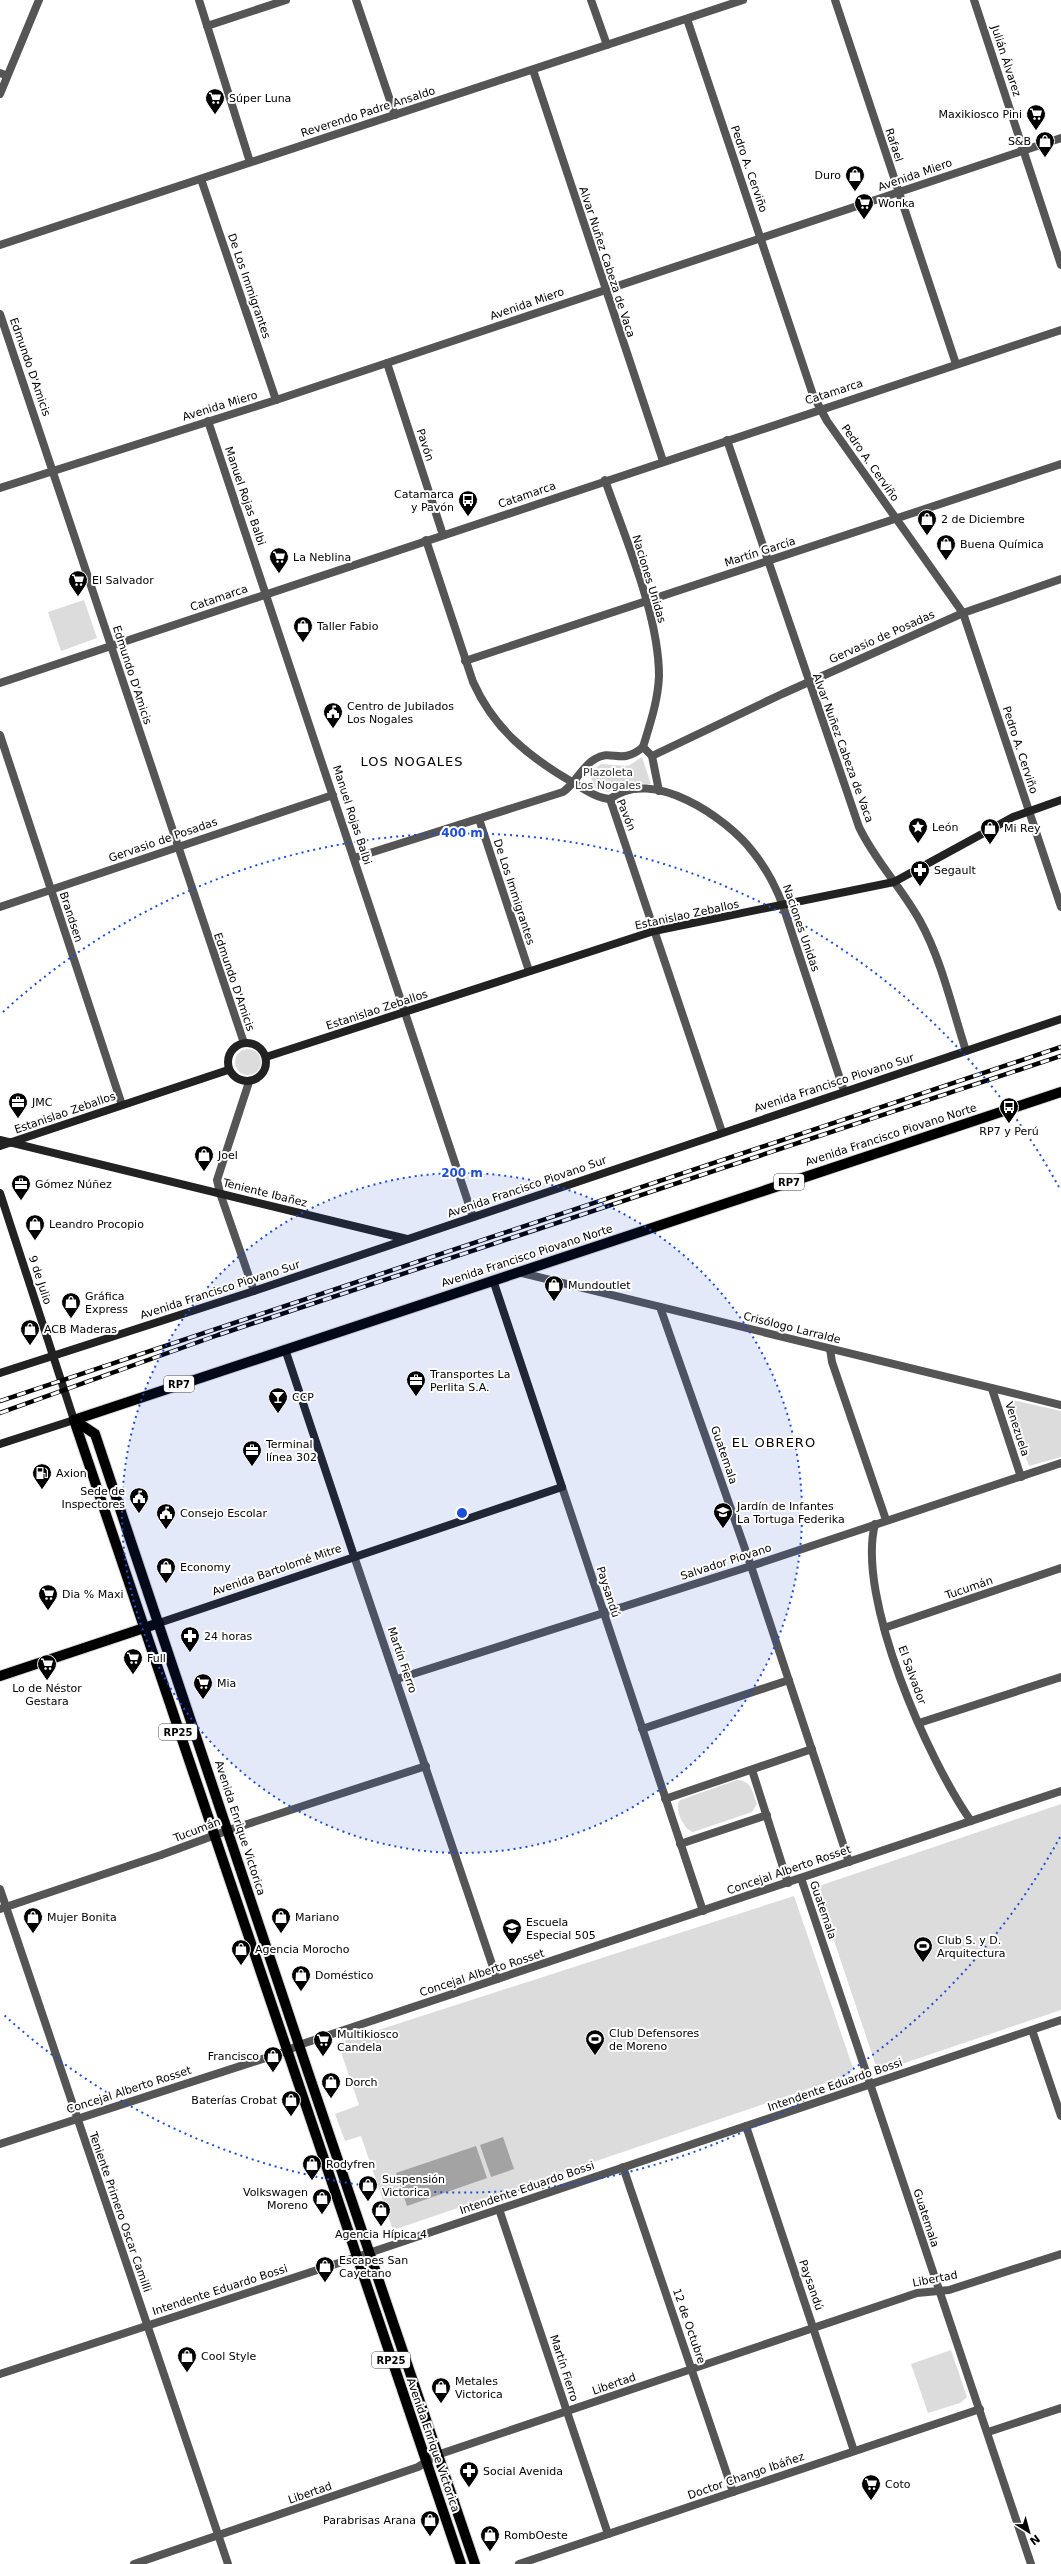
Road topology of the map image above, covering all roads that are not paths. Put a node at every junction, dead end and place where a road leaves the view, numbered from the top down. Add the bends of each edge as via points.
1 (39, 0) edge
2 (199, 0) edge
3 (286, 0) edge
4 (356, 0) edge
5 (591, 0) edge
6 (743, 0) edge
7 (835, 0) edge
8 (974, 0) edge
9 (687, 19) junction
10 (207, 26) junction
11 (606, 45) junction
12 (532, 70) junction
13 (4, 74) edge
14 (0, 94) edge
15 (395, 115) junction
16 (1061, 138) edge
17 (1023, 150) junction
18 (250, 162) junction
19 (201, 179) junction
20 (899, 192) junction
21 (762, 239) junction
22 (0, 245) edge
23 (1061, 265) edge
24 (604, 290) junction
25 (0, 314) edge
26 (1061, 330) edge
27 (387, 363) junction
28 (956, 364) junction
29 (276, 400) junction
30 (819, 409) junction
31 (208, 421) junction
32 (727, 440) junction
33 (663, 461) junction
34 (1061, 464) edge
35 (54, 470) junction
36 (605, 480) junction
37 (0, 488) edge
38 (896, 518) junction
39 (443, 534) junction
40 (426, 540) junction
41 (768, 561) junction
42 (1061, 579) edge
43 (266, 594) junction
44 (646, 602) junction
45 (963, 612) junction
46 (111, 646) junction
47 (465, 661) junction
48 (808, 682) junction
49 (0, 683) edge
50 (0, 735) edge
51 (643, 747) junction
52 (652, 756) junction
53 (574, 784) junction
54 (659, 791) junction
55 (333, 795) junction
56 (610, 799) junction
57 (1061, 800) edge
58 (1028, 810) junction
59 (479, 819) junction
60 (177, 847) junction
61 (354, 858) junction
62 (894, 882) junction
63 (50, 890) junction
64 (783, 906) junction
65 (0, 907) edge
66 (1061, 907) edge
67 (654, 931) junction
68 (529, 971) junction
69 (405, 1012) junction
70 (1061, 1019) edge
71 (244, 1043) junction
72 (966, 1051) junction
73 (266, 1057) junction
74 (228, 1070) junction
75 (249, 1082) junction
76 (844, 1091) junction
77 (1061, 1092) edge
78 (122, 1105) junction
79 (722, 1132) junction
80 (0, 1140) edge
81 (10, 1143) junction
82 (0, 1146) edge
83 (0, 1193) edge
84 (220, 1193) junction
85 (473, 1217) junction
86 (407, 1239) junction
87 (517, 1272) junction
88 (493, 1280) junction
89 (254, 1290) junction
90 (660, 1307) junction
91 (285, 1349) junction
92 (830, 1349) junction
93 (53, 1356) junction
94 (0, 1373) edge
95 (992, 1389) junction
96 (1061, 1405) edge
97 (74, 1420) junction
98 (0, 1444) edge
99 (1061, 1463) edge
100 (1021, 1477) junction
101 (562, 1487) junction
102 (886, 1520) junction
103 (875, 1524) junction
104 (354, 1556) junction
105 (751, 1566) junction
106 (1061, 1568) edge
107 (603, 1612) junction
108 (159, 1623) junction
109 (142, 1628) junction
110 (884, 1628) junction
111 (0, 1676) edge
112 (1061, 1677) edge
113 (397, 1679) junction
114 (789, 1680) junction
115 (919, 1723) junction
116 (642, 1729) junction
117 (812, 1749) junction
118 (426, 1766) junction
119 (752, 1770) junction
120 (1061, 1791) edge
121 (665, 1799) junction
122 (767, 1815) junction
123 (971, 1821) junction
124 (229, 1830) junction
125 (215, 1836) junction
126 (680, 1844) junction
127 (849, 1862) junction
128 (801, 1878) junction
129 (788, 1883) junction
130 (0, 1889) edge
131 (3, 1908) edge
132 (703, 1911) junction
133 (497, 1979) junction
134 (1061, 2020) edge
135 (1032, 2030) junction
136 (299, 2045) junction
137 (286, 2051) junction
138 (871, 2084) junction
139 (1061, 2116) edge
140 (77, 2119) junction
141 (746, 2126) junction
142 (0, 2144) edge
143 (623, 2167) junction
144 (499, 2209) junction
145 (370, 2252) junction
146 (1061, 2254) edge
147 (357, 2257) junction
148 (939, 2291) junction
149 (146, 2325) junction
150 (814, 2328) junction
151 (692, 2370) junction
152 (0, 2374) edge
153 (1061, 2408) edge
154 (980, 2409) junction
155 (567, 2412) junction
156 (988, 2432) junction
157 (854, 2451) junction
158 (437, 2455) junction
159 (426, 2463) junction
160 (733, 2492) junction
161 (608, 2534) junction
162 (218, 2536) junction
163 (134, 2564) edge
164 (228, 2564) edge
165 (461, 2564) edge
166 (475, 2564) edge
167 (519, 2564) edge
168 (1031, 2564) edge

1 - 13 street
2 - 10 street
3 - 10 street
4 - 15 street
5 - 11 street
6 - 9 street, Reverendo Padre Ansaldo
7 - 20 street, Rafael
8 - 17 street, Julián Álvarez
9 - 11 street, Reverendo Padre Ansaldo
9 - 21 street, Pedro A. Cerviño
10 - 18 street
11 - 12 street, Reverendo Padre Ansaldo
12 - 15 street, Reverendo Padre Ansaldo
12 - 24 street, Alvar Nuñez Cabeza de Vaca
13 - 14 street
15 - 18 street, Reverendo Padre Ansaldo
16 - 17 street, Avenida Miero
17 - 20 street, Avenida Miero
17 - 23 street, Julián Álvarez
18 - 19 street, Reverendo Padre Ansaldo
19 - 22 street, Reverendo Padre Ansaldo
19 - 29 street, De Los Immigrantes
20 - 21 street, Avenida Miero
20 - 28 street, Rafael
21 - 24 street, Avenida Miero
21 - 30 street, Pedro A. Cerviño
24 - 27 street, Avenida Miero
24 - 33 street, Alvar Nuñez Cabeza de Vaca
25 - 35 street, Edmundo D'Amicis
26 - 28 street, Catamarca
27 - 29 street, Avenida Miero
27 - 39 street, Pavón
28 - 30 street, Catamarca
29 - 31 street, Avenida Miero
30 - 32 street, Catamarca
30 - 38 street, Pedro A. Cerviño
31 - 35 street, Avenida Miero
31 - 43 street, Manuel Rojas Balbi
32 - 33 street, Catamarca
32 - 41 street, Alvar Nuñez Cabeza de Vaca
33 - 36 street, Catamarca
34 - 38 street, Martín García
35 - 37 street, Avenida Miero
35 - 46 street, Edmundo D'Amicis
36 - 39 street, Catamarca
36 - 44 street, Naciones Unidas
38 - 41 street, Martín García
38 - 45 street, Pedro A. Cerviño
39 - 40 street, Catamarca
40 - 43 street, Catamarca
40 - 47 street, Pavón
41 - 44 street, Martín García
41 - 48 street, Alvar Nuñez Cabeza de Vaca
42 - 45 street, Gervasio de Posadas
43 - 46 street, Catamarca
43 - 55 street, Manuel Rojas Balbi
44 - 47 street, Martín García
44 - 51 street, Naciones Unidas via 659,676 657,696
45 - 48 street, Gervasio de Posadas
45 - 58 street, Pedro A. Cerviño
46 - 49 street, Catamarca
46 - 60 street, Edmundo D'Amicis
47 - 53 street, Pavón via 481,700 495,722 520,747
48 - 52 street, Gervasio de Posadas
48 - 62 street, Alvar Nuñez Cabeza de Vaca via 859,827 866,842
50 - 63 street, Brandsen
51 - 52 street
51 - 53 street via 625,758 605,755 595,758
52 - 54 street
53 - 56 street, Pavón via 596,796
53 - 59 street via 563,792
54 - 56 street via 624,790
54 - 64 street, Naciones Unidas via 690,802 736,834 754,852 776,887
55 - 60 street, Gervasio de Posadas
55 - 61 street, Manuel Rojas Balbi
56 - 67 street, Pavón
57 - 58 street, Estanislao Zeballos
58 - 62 street, Estanislao Zeballos
58 - 66 street, Pedro A. Cerviño
59 - 61 street
59 - 68 street, De Los Immigrantes
60 - 63 street, Gervasio de Posadas
60 - 71 street, Edmundo D'Amicis
61 - 69 street, Manuel Rojas Balbi
62 - 64 street, Estanislao Zeballos
62 - 72 street, Alvar Nuñez Cabeza de Vaca via 929,938
63 - 65 street, Gervasio de Posadas
63 - 78 street, Brandsen
64 - 67 street, Estanislao Zeballos
64 - 76 street, Naciones Unidas
67 - 68 street, Estanislao Zeballos
67 - 79 street, Pavón
68 - 69 street, Estanislao Zeballos
69 - 73 street, Estanislao Zeballos
69 - 85 street, Manuel Rojas Balbi
70 - 72 street, Avenida Francisco Piovano Sur
71 - 73 street via 262,1048
71 - 74 street via 230,1054
72 - 76 street, Avenida Francisco Piovano Sur
73 - 75 street via 268,1062 265,1070
74 - 75 street via 234,1078
74 - 78 street, Estanislao Zeballos
75 - 84 street via 218,1172
76 - 79 street, Avenida Francisco Piovano Sur
77 - 87 main road, Avenida Francisco Piovano Norte / RP7
78 - 81 street, Estanislao Zeballos
79 - 85 street, Avenida Francisco Piovano Sur
80 - 81 street, Teniente Ibañez
81 - 82 street, Estanislao Zeballos
81 - 84 street, Teniente Ibañez
83 - 93 street, 9 de Julio
84 - 86 street, Teniente Ibañez
84 - 89 street
85 - 86 street, Avenida Francisco Piovano Sur
86 - 89 street, Avenida Francisco Piovano Sur
87 - 88 main road, Avenida Francisco Piovano Norte / RP7
87 - 90 street, Crisólogo Larralde
88 - 91 main road, Avenida Francisco Piovano Norte / RP7
88 - 101 street, Paysandú
89 - 93 street, Avenida Francisco Piovano Sur
90 - 92 street, Crisólogo Larralde
90 - 105 street, Guatemala
91 - 97 main road, Avenida Francisco Piovano Norte / RP7
91 - 104 street, Martín Fierro
92 - 95 street, Crisólogo Larralde
92 - 102 street via 832,1362
93 - 94 street, Avenida Francisco Piovano Sur
93 - 97 street, 9 de Julio
95 - 96 street, Crisólogo Larralde
95 - 100 street, Venezuela
97 - 98 street, Avenida Francisco Piovano Norte
97 - 108 main road, Avenida Enrique Victorica via 95,1434
97 - 109 main road, Avenida Enrique Victorica
99 - 100 street, Salvador Piovano
100 - 102 street, Salvador Piovano
101 - 104 street, Avenida Bartolomé Mitre
101 - 107 street, Paysandú
102 - 103 street, Salvador Piovano
103 - 105 street, Salvador Piovano
103 - 110 street, El Salvador via 872,1535 874,1572
104 - 108 street, Avenida Bartolomé Mitre
104 - 113 street, Martín Fierro
105 - 107 street, Salvador Piovano
105 - 114 street, Guatemala
106 - 110 street, Tucumán
107 - 113 street, Salvador Piovano
107 - 116 street, Paysandú
108 - 109 main road, Avenida Bartolomé Mitre
108 - 124 main road, Avenida Enrique Victorica / RP25
109 - 111 main road, Avenida Bartolomé Mitre
109 - 125 main road, Avenida Enrique Victorica / RP25
110 - 115 street, El Salvador
112 - 115 street
113 - 118 street, Martín Fierro
114 - 116 street
114 - 117 street, Guatemala
115 - 123 street, El Salvador via 949,1787
116 - 121 street, Paysandú
117 - 119 street
117 - 127 street, Guatemala
118 - 124 street, Tucumán
118 - 133 street, Martín Fierro
119 - 121 street
119 - 122 street
120 - 123 street, Concejal Alberto Rosset
121 - 126 street, Paysandú
122 - 126 street
122 - 129 street
123 - 127 street, Concejal Alberto Rosset
124 - 125 street, Tucumán
124 - 136 main road, Avenida Enrique Victorica / RP25
125 - 131 street, Tucumán
125 - 137 main road, Avenida Enrique Victorica / RP25
126 - 132 street, Paysandú
127 - 128 street, Concejal Alberto Rosset
128 - 129 street, Concejal Alberto Rosset
128 - 138 street, Guatemala
129 - 132 street, Concejal Alberto Rosset
130 - 131 street, Teniente Primero Oscar Camilli
131 - 140 street, Teniente Primero Oscar Camilli
132 - 133 street, Concejal Alberto Rosset
133 - 136 street, Concejal Alberto Rosset
134 - 135 street, Intendente Eduardo Bossi
135 - 138 street, Intendente Eduardo Bossi
135 - 139 street
136 - 137 street, Concejal Alberto Rosset
136 - 145 main road, Avenida Enrique Victorica / RP25
137 - 140 street, Concejal Alberto Rosset
137 - 147 main road, Avenida Enrique Victorica / RP25
138 - 141 street, Intendente Eduardo Bossi
138 - 148 street, Guatemala
140 - 142 street, Concejal Alberto Rosset
140 - 149 street, Teniente Primero Oscar Camilli
141 - 143 street, Intendente Eduardo Bossi
141 - 150 street, Paysandú
143 - 144 street, Intendente Eduardo Bossi
143 - 151 street, 12 de Octubre
144 - 145 street, Intendente Eduardo Bossi
144 - 155 street, Martín Fierro
145 - 147 street, Intendente Eduardo Bossi
145 - 158 main road, Avenida Enrique Victorica / RP25
146 - 148 street, Libertad
147 - 149 street, Intendente Eduardo Bossi
147 - 159 main road, Avenida Enrique Victorica / RP25
148 - 150 street, Libertad via 917,2293
148 - 154 street, Guatemala
149 - 152 street, Intendente Eduardo Bossi
149 - 162 street, Teniente Primero Oscar Camilli
150 - 151 street, Libertad
150 - 157 street, Paysandú
151 - 155 street, Libertad
151 - 160 street, 12 de Octubre
153 - 156 street
154 - 156 street, Guatemala
154 - 157 street, Doctor Chango Ibáñez
155 - 158 street, Libertad
155 - 161 street, Martín Fierro
156 - 168 street, Guatemala
157 - 160 street, Doctor Chango Ibáñez
158 - 159 street, Libertad
158 - 166 main road, Avenida Enrique Victorica / RP25
159 - 162 street, Libertad
159 - 165 main road, Avenida Enrique Victorica / RP25
160 - 161 street, Doctor Chango Ibáñez
161 - 167 street, Doctor Chango Ibáñez
162 - 163 street, Libertad
162 - 164 street, Teniente Primero Oscar Camilli

